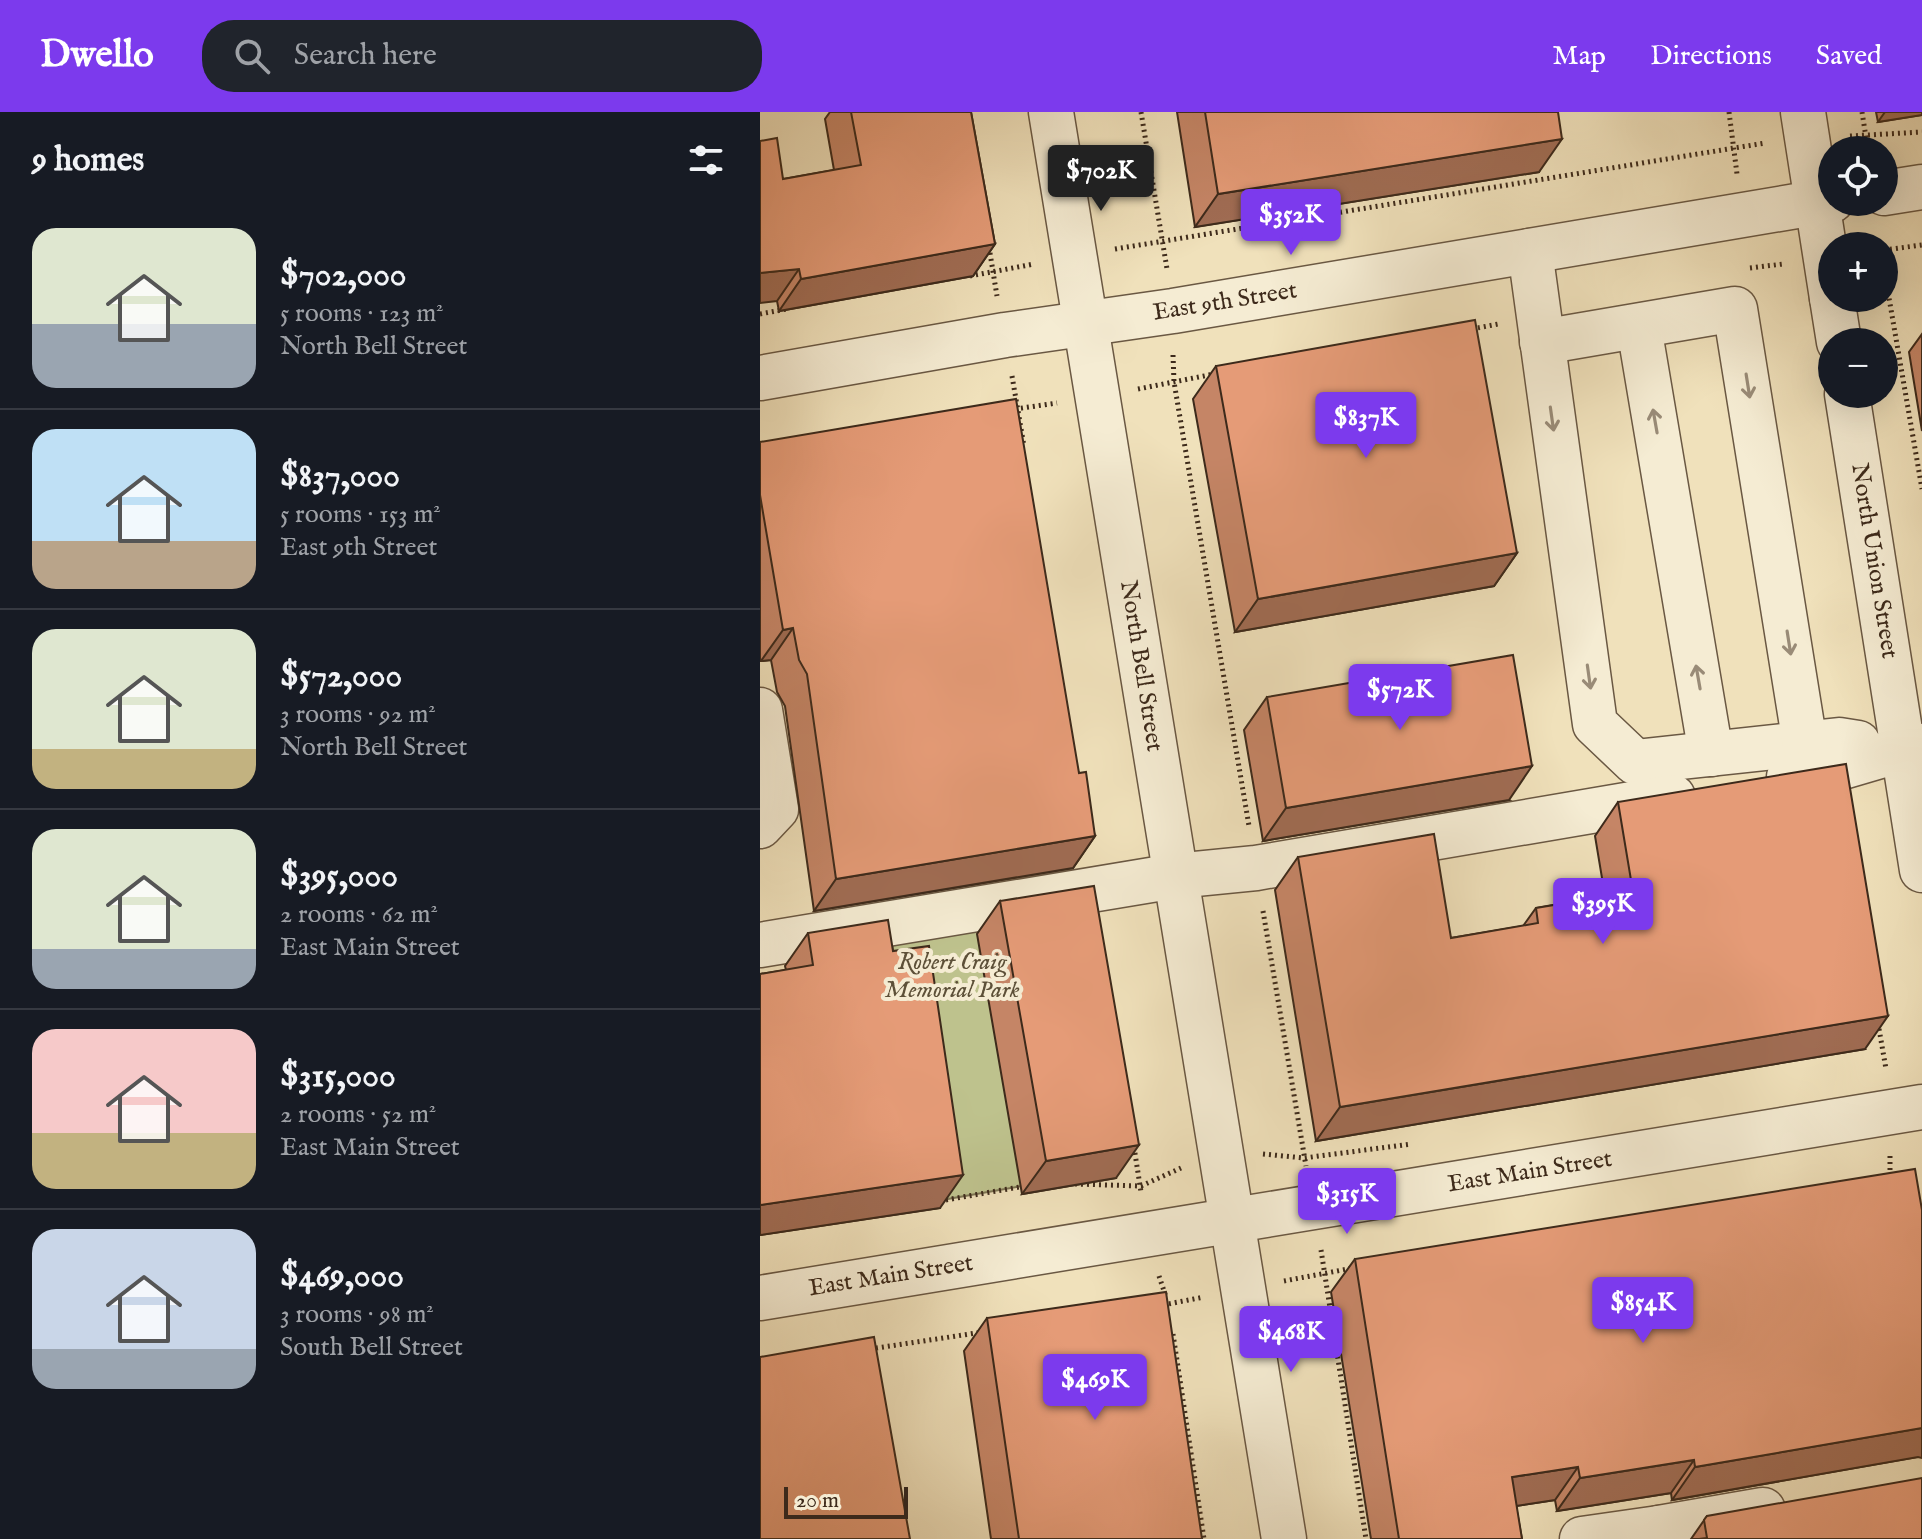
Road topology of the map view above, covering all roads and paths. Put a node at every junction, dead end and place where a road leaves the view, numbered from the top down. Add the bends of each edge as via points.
1 (1051, 112) edge
2 (1862, 112) edge
3 (1805, 124) edge
4 (1922, 132) edge
5 (1866, 136) junction
6 (1818, 177) edge
7 (1922, 187) edge
8 (1898, 191) edge
9 (1818, 203) edge
10 (988, 242) edge
11 (1922, 245) edge
12 (1898, 248) edge
13 (1530, 251) junction
14 (1074, 257) junction
15 (993, 271) junction
16 (962, 277) edge
17 (1818, 286) edge
18 (1735, 290) junction
19 (794, 308) dead end
20 (1891, 312) edge
21 (760, 314) edge
22 (1084, 324) junction
23 (1639, 327) junction
24 (1462, 330) edge
25 (1540, 330) junction
26 (1005, 335) junction
27 (1220, 373) edge
28 (760, 378) edge
29 (1096, 397) junction
30 (1850, 408) edge
31 (1018, 409) junction
32 (1003, 411) edge
33 (1025, 456) edge
34 (1922, 489) edge
35 (761, 726) edge
36 (1805, 744) junction
37 (1913, 748) edge
38 (1711, 754) junction
39 (760, 826) edge
40 (1922, 870) edge
41 (1175, 876) junction
42 (760, 945) edge
43 (1922, 1107) edge
44 (1133, 1140) edge
45 (1414, 1143) dead end
46 (1220, 1150) junction
47 (1901, 1175) edge
48 (1890, 1177) edge
49 (1039, 1183) dead end
50 (1068, 1184) edge
51 (1141, 1186) junction
52 (936, 1201) edge
53 (1231, 1221) junction
54 (1147, 1235) junction
55 (1356, 1268) edge
56 (1243, 1289) junction
57 (760, 1298) edge
58 (1168, 1304) junction
59 (1152, 1307) edge
60 (1170, 1320) edge
61 (995, 1330) edge
62 (870, 1349) edge
63 (1798, 1504) edge
64 (1660, 1533) edge
65 (1204, 1539) edge
66 (1284, 1539) edge
67 (1582, 1539) edge

1 - 14 street, North Bell Street
2 - 5 path
3 - 5 path
3 - 6 street
3 - 14 path
4 - 5 path
7 - 8 street
9 - 13 street, East 9th Street
10 - 15 path
11 - 12 path
13 - 22 street, East 9th Street
13 - 25 street
14 - 15 path
14 - 22 street, North Bell Street
15 - 16 path
15 - 26 path
17 - 18 path
18 - 23 street
18 -> 36 street
19 - 21 path
20 - 34 path
22 - 26 street, East 9th Street
22 - 29 street, North Bell Street
23 - 25 street
38 -> 23 street
24 - 25 path
25 -> 38 street via 1595,724 1635,762
26 - 28 street, East 9th Street
26 - 31 path
27 - 29 path
29 - 31 path
29 - 41 street, North Bell Street
30 - 37 street, North Union Street
31 - 32 path
31 - 33 path
35 - 39 street via 776,809
36 - 37 street via 1839,740
36 - 38 street
37 - 40 street, North Union Street
37 - 41 street via 1821,772 1256,868
41 - 42 street
41 - 46 street, North Bell Street
43 - 53 street, East Main Street
44 - 51 path
45 - 46 path via 1304,1158
46 - 51 path
46 - 53 street, North Bell Street
47 - 48 path
49 - 52 path
50 - 51 path
51 - 54 path
53 - 54 street, East Main Street
53 - 56 street, North Bell Street
54 - 57 street, East Main Street
54 - 58 path
55 - 56 path
56 - 58 path
56 - 66 street, North Bell Street
58 - 59 path
60 - 65 path
61 - 62 path
63 - 64 street
64 - 67 street

